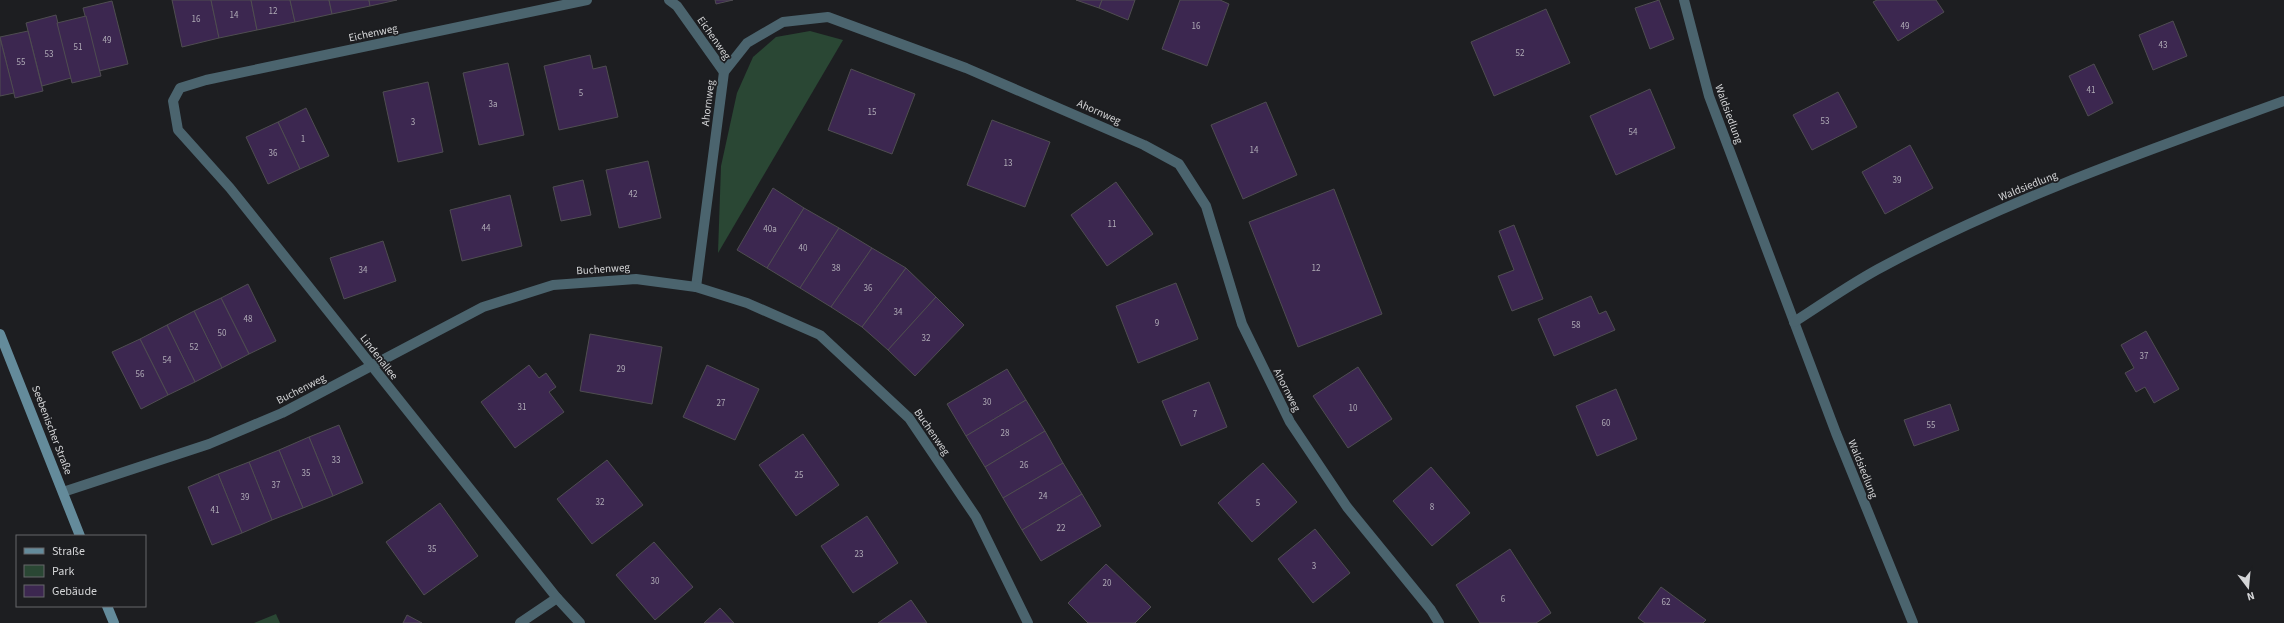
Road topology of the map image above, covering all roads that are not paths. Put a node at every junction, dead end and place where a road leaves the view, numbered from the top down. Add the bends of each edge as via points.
1 (587, 0) edge
2 (669, 0) edge
3 (1684, 0) edge
4 (724, 72) junction
5 (173, 101) joint
6 (2284, 101) edge
7 (696, 287) junction
8 (1794, 322) junction
9 (0, 334) edge
10 (371, 367) junction
11 (63, 492) junction
12 (80, 535) edge
13 (557, 598) junction
14 (107, 607) edge
15 (114, 623) edge
16 (520, 623) edge
17 (580, 623) edge
18 (1028, 623) edge
19 (1439, 623) edge
20 (1913, 623) edge

1 - 5 street, Eichenweg via 206,80 180,88
2 - 4 street, Eichenweg via 677,6
3 - 8 street, Waldsiedlung via 1708,96
4 - 7 street, Ahornweg
4 - 19 street, Ahornweg via 748,43 784,22 828,17 966,68 1144,145 1180,164 1206,206 1242,324 1290,422 1347,507
5 - 10 street, Lindenallee via 178,130 230,188
6 - 8 street, Waldsiedlung via 2155,148 1986,216 1883,266
7 - 10 street, Buchenweg via 636,279 552,285 483,307
7 - 18 street, Buchenweg via 747,303 820,335 909,418 976,517
8 - 20 street, Waldsiedlung
9 - 11 main road, Seebenischer Straße
10 - 11 street, Buchenweg via 282,413 209,444
10 - 13 street, Lindenallee
11 - 12 main road, Seebenischer Straße
13 - 16 street
13 - 17 street, Lindenallee
14 - 15 main road

